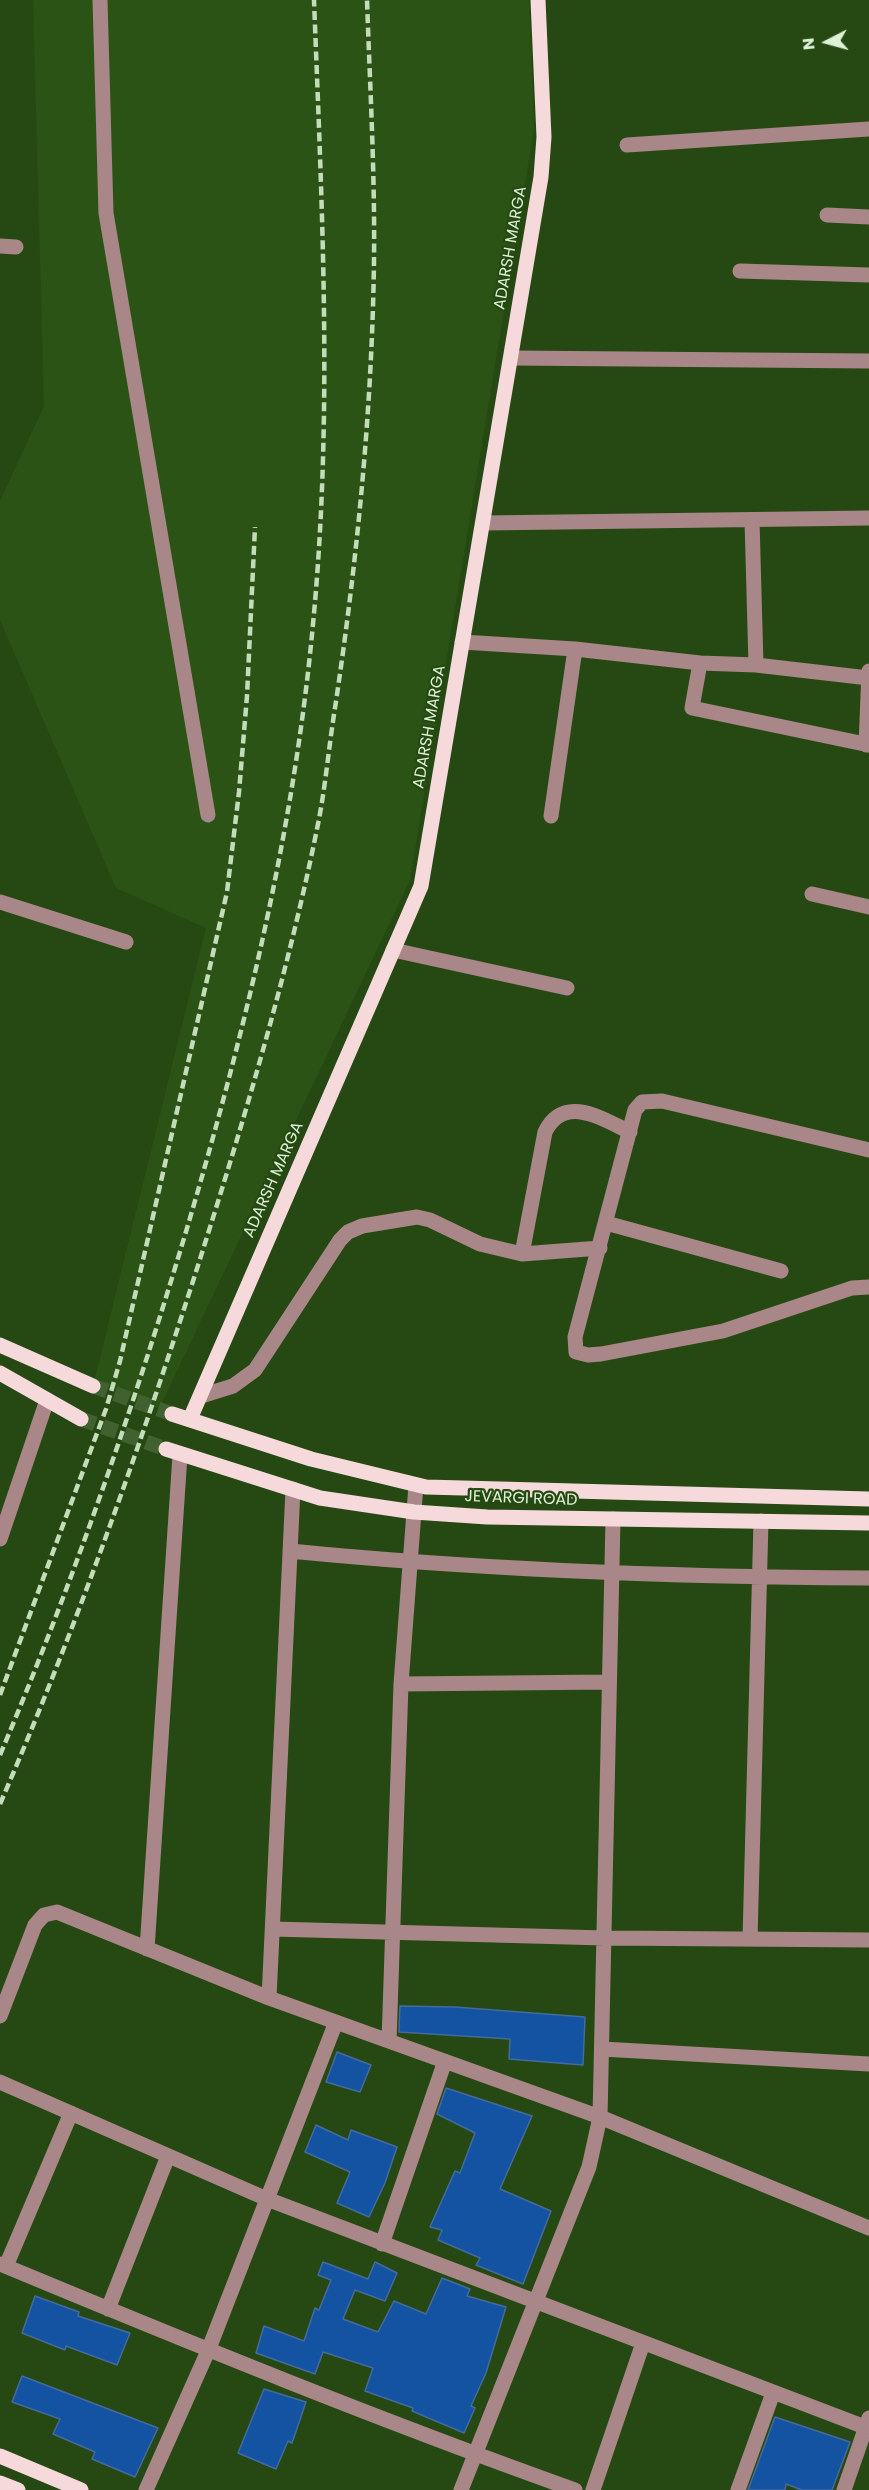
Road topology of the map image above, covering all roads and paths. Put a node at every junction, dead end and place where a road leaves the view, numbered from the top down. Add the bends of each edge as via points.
1 (100, 0) edge
2 (538, 0) edge
3 (869, 129) edge
4 (627, 145) dead end
5 (827, 215) dead end
6 (869, 217) edge
7 (0, 246) edge
8 (16, 247) dead end
9 (740, 271) dead end
10 (869, 275) edge
11 (511, 358) junction
12 (869, 361) edge
13 (869, 518) edge
14 (752, 519) junction
15 (483, 523) junction
16 (462, 642) junction
17 (575, 649) junction
18 (700, 663) junction
19 (756, 665) junction
20 (869, 671) edge
21 (869, 678) edge
22 (868, 745) edge
23 (207, 815) dead end
24 (551, 816) dead end
25 (812, 894) dead end
26 (0, 902) edge
27 (869, 907) edge
28 (126, 942) dead end
29 (393, 951) junction
30 (567, 988) dead end
31 (630, 1132) junction
32 (869, 1150) edge
33 (606, 1223) junction
34 (600, 1248) junction
35 (522, 1254) junction
36 (781, 1271) dead end
37 (869, 1287) edge
38 (0, 1345) edge
39 (0, 1373) edge
40 (93, 1386) tunnel mouth
41 (201, 1396) junction
42 (47, 1400) junction
43 (172, 1414) tunnel mouth
44 (81, 1419) tunnel mouth
45 (190, 1419) junction
46 (173, 1452) joint
47 (416, 1485) junction
48 (293, 1490) junction
49 (869, 1499) edge
50 (414, 1512) junction
51 (613, 1519) junction
52 (761, 1521) junction
53 (869, 1523) edge
54 (0, 1539) edge
55 (290, 1551) junction
56 (411, 1563) junction
57 (610, 1572) junction
58 (759, 1577) junction
59 (869, 1578) edge
60 (609, 1682) junction
61 (401, 1684) junction
62 (273, 1929) junction
63 (393, 1932) junction
64 (605, 1938) junction
65 (750, 1939) junction
66 (869, 1940) edge
67 (147, 1949) junction
68 (269, 1998) junction
69 (0, 2016) edge
70 (336, 2022) junction
71 (389, 2041) junction
72 (602, 2049) junction
73 (445, 2061) junction
74 (869, 2064) edge
75 (0, 2082) edge
76 (71, 2113) junction
77 (600, 2117) junction
78 (168, 2156) junction
79 (267, 2199) junction
80 (869, 2228) edge
81 (382, 2244) junction
82 (3, 2265) edge
83 (535, 2302) junction
84 (108, 2309) junction
85 (643, 2343) junction
86 (208, 2351) junction
87 (773, 2392) junction
88 (867, 2423) edge
89 (475, 2454) junction
90 (0, 2456) edge
91 (0, 2483) edge
92 (18, 2490) edge
93 (81, 2490) edge
94 (146, 2490) edge
95 (461, 2490) edge
96 (574, 2490) edge
97 (593, 2490) edge
98 (738, 2490) edge
99 (844, 2490) edge

1 - 23 street via 106,213
2 - 11 main road, ADARSH MARGA via 544,137 541,177
3 - 4 street
5 - 6 street
7 - 8 street
9 - 10 street
11 - 12 street
11 - 15 main road, ADARSH MARGA
13 - 14 street
14 - 15 street
14 - 19 street
15 - 16 main road, ADARSH MARGA
16 - 17 street
16 - 29 main road, ADARSH MARGA via 421,886
17 - 18 street
17 - 24 street
18 - 19 street
18 - 22 street via 692,708
19 - 21 street
20 - 21 street
21 - 22 street
25 - 27 street
26 - 28 street
29 - 30 street
29 - 41 main road, ADARSH MARGA
31 - 32 street via 635,1110 642,1102 651,1100
31 - 33 street
31 - 35 street via 580,1112 562,1113 551,1120 545,1132
33 - 34 street
33 - 36 street
34 - 35 street
34 - 37 street via 575,1337 579,1355 723,1331 852,1288
35 - 41 street via 480,1244 417,1217 348,1232 255,1370 233,1386
38 - 40 main road
39 - 42 main road
41 - 45 main road, ADARSH MARGA
42 - 44 main road
42 - 54 street
43 - 45 main road
45 - 47 main road via 312,1459
46 - 48 main road, JEVARGI ROAD
46 - 67 street
47 - 49 main road
47 - 50 street
48 - 50 main road, JEVARGI ROAD via 360,1506
48 - 55 street
50 - 51 main road, JEVARGI ROAD
50 - 56 street
51 - 52 main road, JEVARGI ROAD
51 - 57 street
52 - 53 main road, JEVARGI ROAD
52 - 58 street
55 - 56 street
55 - 62 street
56 - 57 street
56 - 61 street
57 - 58 street
57 - 60 street
58 - 59 street
58 - 65 street
60 - 61 street
60 - 64 street
61 - 63 street
62 - 63 street
62 - 68 street
63 - 64 street
63 - 71 street
64 - 65 street
64 - 72 street
65 - 66 street
67 - 68 street
67 - 69 street via 57,1912 44,1915 35,1925
68 - 70 street
70 - 71 street
70 - 79 street
71 - 73 street
72 - 74 street
72 - 77 street
73 - 77 street
73 - 81 street
75 - 76 street
76 - 78 street
76 - 82 street
77 - 80 street
77 - 83 street via 589,2167
78 - 79 street
78 - 84 street
79 - 81 street
79 - 86 street
81 - 83 street
82 - 84 street
83 - 85 street
83 - 89 street
84 - 86 street
85 - 87 street
85 - 97 street
86 - 89 street
86 - 94 street
87 - 88 street
87 - 98 street
88 - 99 street
89 - 95 street
89 - 96 street
90 - 93 main road
91 - 92 main road

